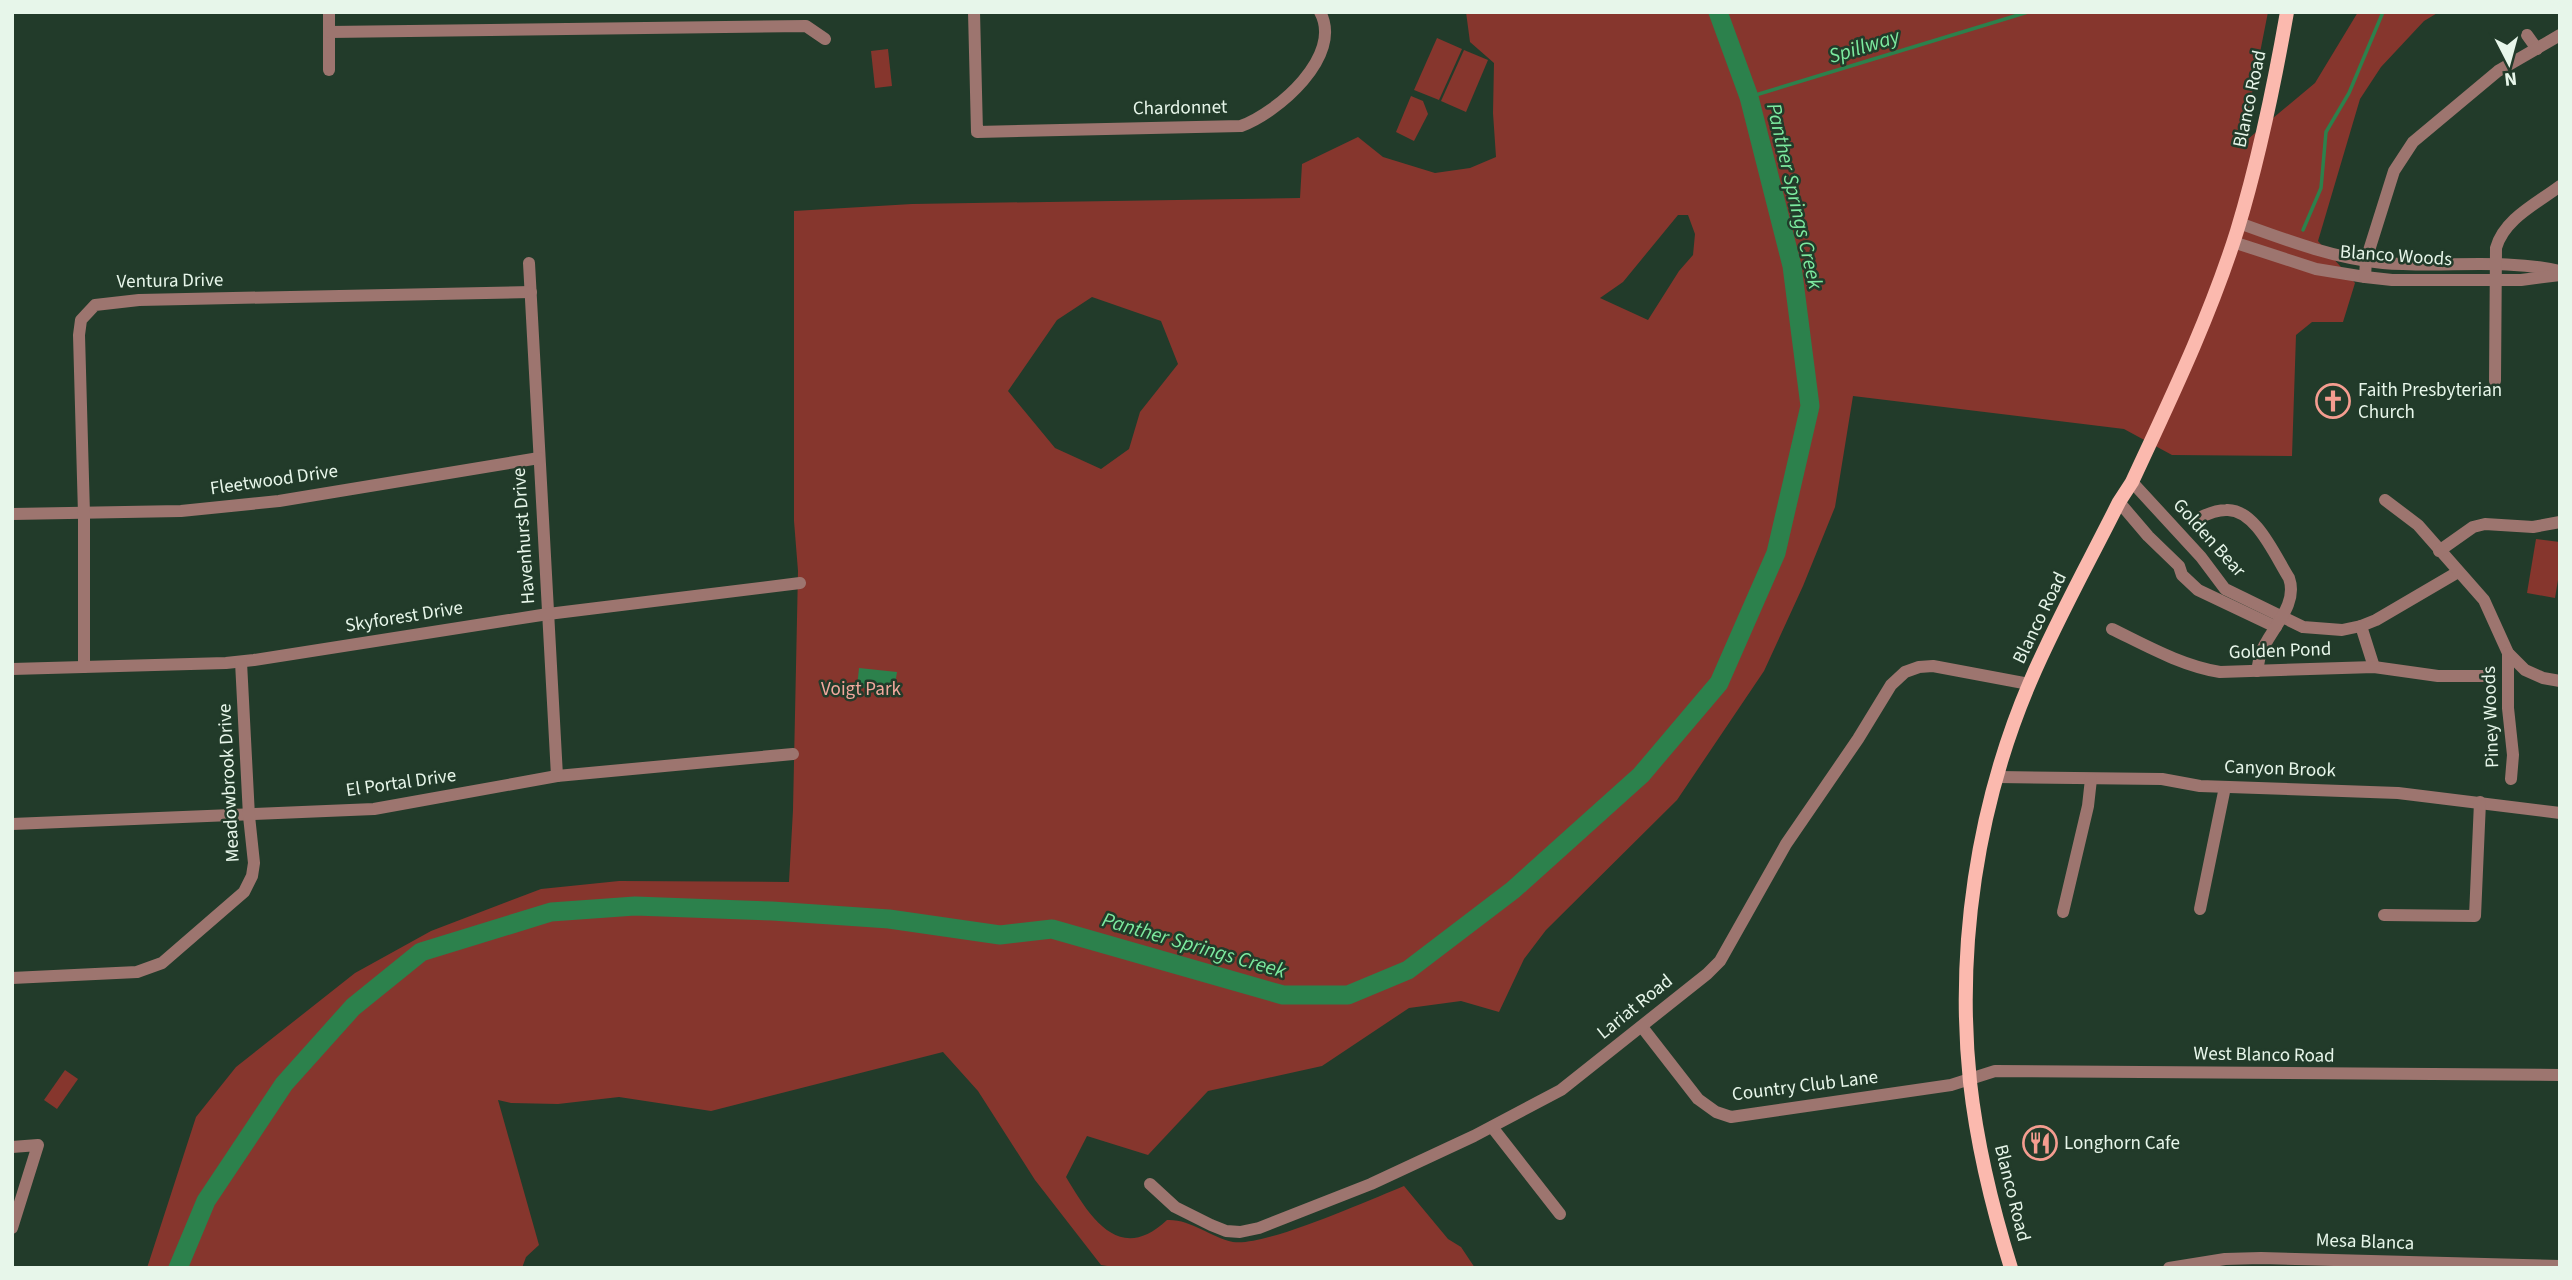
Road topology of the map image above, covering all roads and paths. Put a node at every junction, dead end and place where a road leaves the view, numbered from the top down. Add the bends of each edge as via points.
1 (329, 12) edge
2 (974, 12) edge
3 (2287, 12) edge
4 (1322, 16) edge
5 (329, 33) junction
6 (2527, 35) dead end
7 (2560, 35) edge
8 (825, 39) dead end
9 (2537, 50) junction
10 (329, 70) dead end
11 (2560, 186) edge
12 (2239, 223) junction
13 (2233, 242) junction
14 (2367, 260) junction
15 (529, 262) dead end
16 (2496, 265) junction
17 (2560, 273) edge
18 (2365, 277) junction
19 (2496, 280) junction
20 (531, 292) junction
21 (2495, 381) dead end
22 (539, 458) junction
23 (2132, 481) junction
24 (2385, 500) dead end
25 (2119, 502) junction
26 (12, 514) edge
27 (84, 514) junction
28 (2199, 518) dead end
29 (2560, 522) edge
30 (2439, 551) junction
31 (2458, 572) junction
32 (800, 583) dead end
33 (548, 614) junction
34 (2279, 623) junction
35 (2361, 626) junction
36 (2112, 629) dead end
37 (2508, 653) junction
38 (242, 662) junction
39 (84, 667) junction
40 (2374, 667) junction
41 (12, 669) edge
42 (2257, 671) junction
43 (2484, 676) dead end
44 (2560, 681) edge
45 (2029, 684) junction
46 (793, 754) dead end
47 (557, 776) junction
48 (1998, 777) junction
49 (2091, 779) junction
50 (2511, 779) dead end
51 (2225, 787) junction
52 (2480, 802) junction
53 (2560, 813) edge
54 (249, 816) junction
55 (12, 824) edge
56 (2200, 909) dead end
57 (2063, 912) dead end
58 (2385, 915) dead end
59 (12, 978) edge
60 (1642, 1027) junction
61 (2560, 1075) edge
62 (1970, 1081) junction
63 (1492, 1127) junction
64 (12, 1146) edge
65 (1150, 1184) dead end
66 (1560, 1214) dead end
67 (12, 1228) edge
68 (2560, 1266) edge
69 (2011, 1268) edge
70 (2169, 1268) edge

1 - 5 street
2 - 4 street, Chardonnet via 977,132 1241,126 1268,113 1306,78 1324,39
3 - 12 main road, Blanco Road via 2263,136
5 - 8 street via 806,26
5 - 10 street
6 - 9 street
7 - 9 street
9 - 14 street via 2498,71 2413,142 2394,171
11 - 16 street via 2500,234
12 - 13 main road, Blanco Road
12 - 14 street, Blanco Woods via 2298,244
13 - 18 street, Blanco Woods via 2316,269
13 - 23 main road, Blanco Road via 2190,355
14 - 16 street, Blanco Woods
14 - 18 street
15 - 20 street, Havenhurst Drive
16 - 17 street, Blanco Woods via 2543,267
16 - 19 street
17 - 19 street, Blanco Woods
18 - 19 street, Blanco Woods
19 - 21 street
20 - 22 street, Havenhurst Drive
20 - 27 street, Ventura Drive via 139,300 95,305 81,320 79,335
22 - 27 street, Fleetwood Drive via 279,501
22 - 33 street, Havenhurst Drive
23 - 25 main road, Blanco Road
23 - 34 street, Golden Bear via 2225,589
24 - 30 street via 2418,525
25 - 34 street, Golden Bear via 2198,590
25 - 45 main road, Blanco Road
26 - 27 street, Fleetwood Drive
27 - 39 street, Ventura Drive
28 - 34 street via 2229,509 2246,515 2256,525 2292,587
29 - 30 street via 2533,527 2484,524
30 - 31 street
31 - 35 street, Golden Bear
31 - 37 street via 2484,600
32 - 33 street, Skyforest Drive
33 - 38 street, Skyforest Drive
33 - 47 street, Havenhurst Drive
34 - 35 street, Golden Bear via 2324,629
34 - 42 street via 2261,653
35 - 40 street
36 - 42 street, Golden Pond via 2206,670
37 - 44 street via 2525,670
37 - 50 street, Piney Woods
38 - 39 street, Skyforest Drive
38 - 54 street, Meadowbrook Drive
39 - 41 street, Skyforest Drive
40 - 42 street, Golden Pond
40 - 43 street, Golden Pond via 2438,676
45 - 48 main road, Blanco Road
45 - 60 street, Lariat Road via 1933,666 1905,672 1891,685 1786,844 1720,961
46 - 47 street, El Portal Drive
47 - 54 street, El Portal Drive via 374,809
48 - 49 street, Canyon Brook
48 - 62 main road, Blanco Road via 1971,916
49 - 51 street, Canyon Brook via 2162,779
49 - 57 street
51 - 52 street, Canyon Brook via 2398,793
51 - 56 street
52 - 53 street, Canyon Brook
52 - 58 street via 2475,916
54 - 55 street, El Portal Drive
54 - 59 street, Meadowbrook Drive via 254,863 244,892 162,962 137,972
60 - 62 street, Country Club Lane via 1698,1099 1731,1116
60 - 63 street, Lariat Road via 1577,1080
61 - 62 street, West Blanco Road via 1995,1071
62 - 69 main road, Blanco Road via 1984,1168
63 - 65 street, Lariat Road via 1371,1184 1253,1230 1226,1231 1211,1225 1175,1207
63 - 66 street
64 - 67 street via 38,1145
68 - 70 street, Mesa Blanca via 2262,1258

